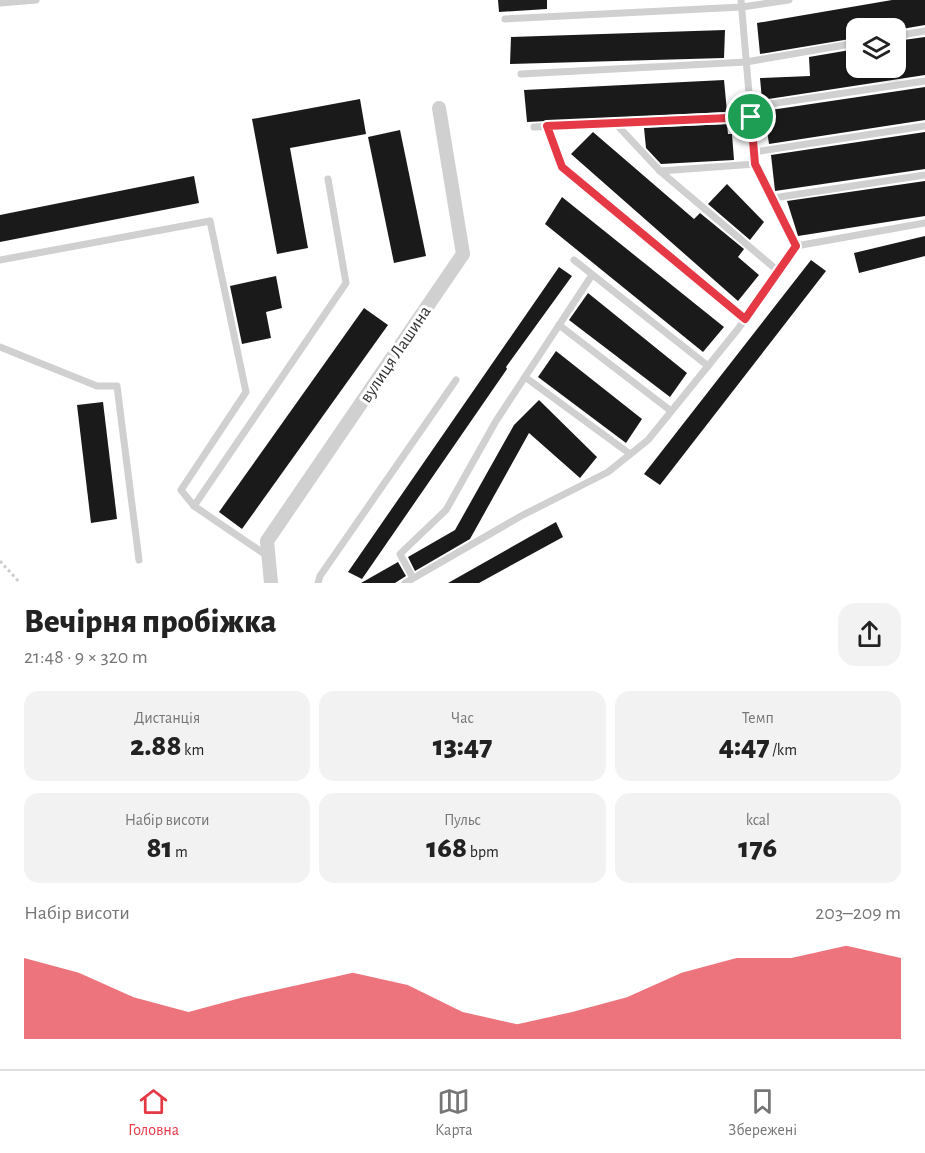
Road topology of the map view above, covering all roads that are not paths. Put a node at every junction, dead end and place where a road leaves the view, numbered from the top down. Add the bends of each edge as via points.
1 (36, 0) edge
2 (789, 0) edge
3 (0, 3) edge
4 (742, 3) edge
5 (505, 19) dead end
6 (925, 31) edge
7 (906, 34) edge
8 (846, 45) edge
9 (746, 62) junction
10 (521, 74) dead end
11 (925, 81) edge
12 (750, 107) junction
13 (439, 108) dead end
14 (751, 117) junction
15 (617, 125) junction
16 (547, 126) junction
17 (925, 126) edge
18 (534, 127) dead end
19 (754, 152) junction
20 (755, 164) junction
21 (660, 171) junction
22 (925, 175) edge
23 (328, 179) dead end
24 (773, 198) junction
25 (925, 223) edge
26 (796, 246) junction
27 (0, 260) edge
28 (574, 260) dead end
29 (778, 271) junction
30 (592, 275) junction
31 (745, 319) junction
32 (559, 325) junction
33 (0, 347) edge
34 (708, 366) junction
35 (525, 376) junction
36 (456, 380) dead end
37 (671, 411) junction
38 (630, 454) junction
39 (194, 506) junction
40 (269, 557) junction
41 (139, 560) dead end
42 (413, 578) junction
43 (271, 583) edge
44 (318, 583) edge
45 (405, 583) edge

1 - 3 lane
2 - 4 lane
4 - 5 lane
4 - 9 lane
6 - 7 lane
8 - 9 lane
9 - 10 lane
9 - 12 lane
11 - 12 lane
12 - 14 lane
13 - 40 street, вулиця Лашина via 463,254 267,541
14 - 15 lane
14 - 19 lane
15 - 16 lane
15 - 21 lane
16 - 18 lane
16 - 31 lane via 562,167
17 - 19 lane
19 - 20 lane
20 - 21 lane
20 - 24 lane
21 - 29 lane
22 - 24 lane
23 - 39 lane via 346,284
24 - 26 lane
25 - 26 lane
26 - 29 lane
27 - 39 lane via 210,220 246,392 181,490
28 - 30 lane
29 - 31 lane
30 - 32 lane
30 - 34 lane
31 - 34 lane
32 - 35 lane
32 - 37 lane
33 - 41 lane via 97,386 117,386
34 - 37 lane
35 - 38 lane
35 - 42 lane via 446,510 400,554
36 - 44 lane
37 - 38 lane via 648,440
38 - 42 lane via 608,472 520,516
39 - 40 lane
40 - 43 street, вулиця Лашина
42 - 45 lane

